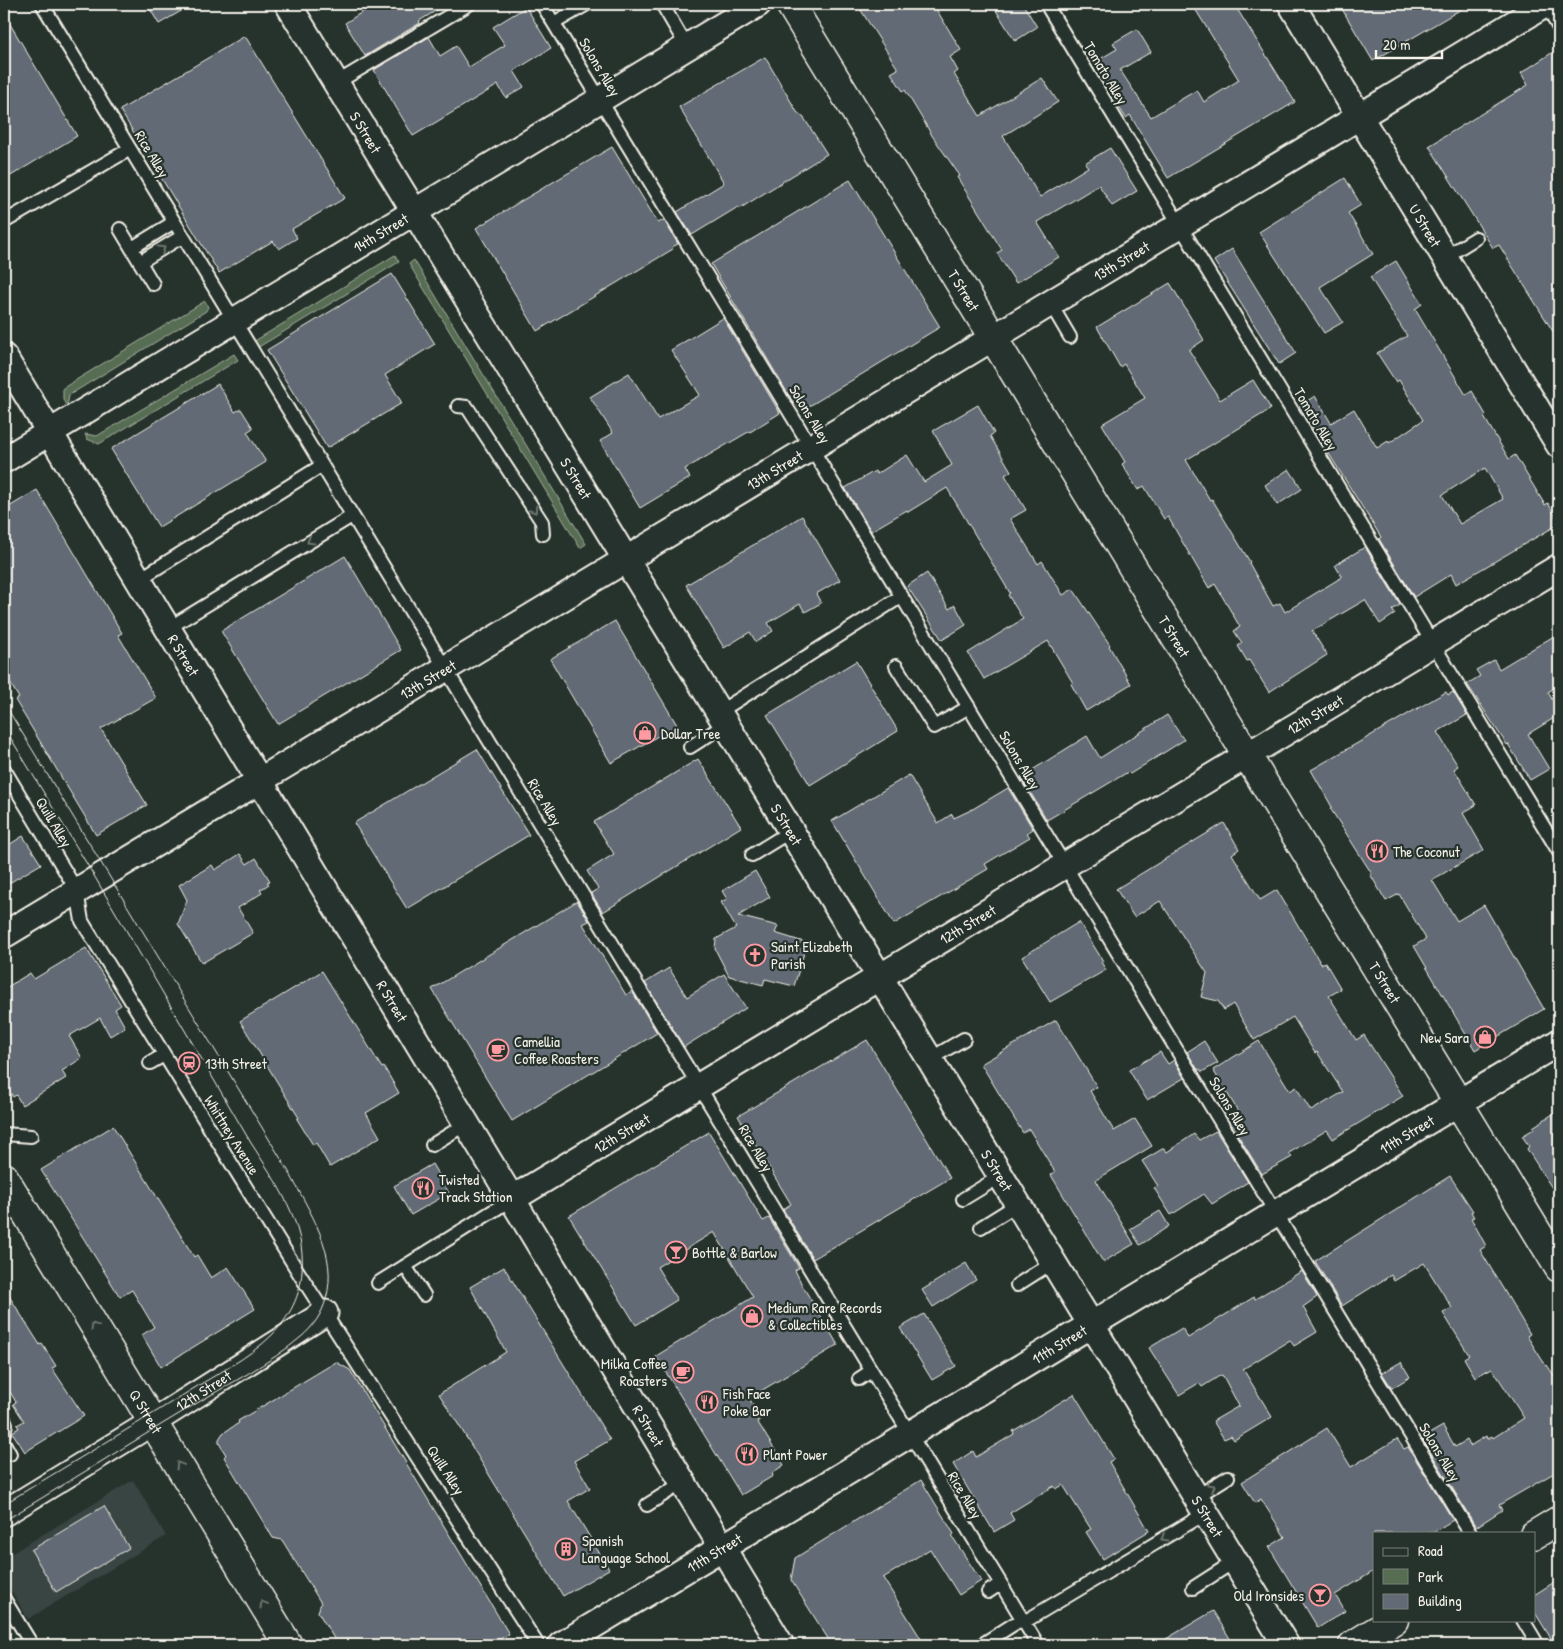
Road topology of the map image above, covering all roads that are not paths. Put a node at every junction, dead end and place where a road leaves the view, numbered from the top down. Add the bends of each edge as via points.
1 (42, 4) edge
2 (288, 4) edge
3 (469, 4) edge
4 (542, 4) edge
5 (587, 4) edge
6 (662, 4) edge
7 (758, 4) edge
8 (790, 4) edge
9 (1046, 4) edge
10 (1291, 4) edge
11 (1545, 4) edge
12 (554, 24) junction
13 (1559, 28) edge
14 (687, 47) junction
15 (336, 82) junction
16 (600, 99) junction
17 (1360, 116) junction
18 (130, 148) junction
19 (414, 211) junction
20 (4, 222) edge
21 (174, 222) junction
22 (1179, 225) junction
23 (120, 229) dead end
24 (183, 236) junction
25 (1476, 238) dead end
26 (132, 248) junction
27 (1445, 257) junction
28 (140, 262) junction
29 (153, 284) dead end
30 (1050, 303) junction
31 (234, 321) junction
32 (1070, 337) dead end
33 (993, 338) junction
34 (4, 357) edge
35 (458, 406) dead end
36 (49, 432) junction
37 (1559, 446) edge
38 (811, 447) junction
39 (4, 460) edge
40 (322, 466) junction
41 (352, 516) junction
42 (543, 534) dead end
43 (626, 559) junction
44 (1559, 567) edge
45 (138, 580) junction
46 (902, 596) junction
47 (167, 628) junction
48 (1433, 643) junction
49 (896, 666) dead end
50 (445, 668) junction
51 (969, 707) junction
52 (722, 718) junction
53 (690, 747) dead end
54 (1247, 755) junction
55 (4, 769) edge
56 (260, 781) junction
57 (791, 831) junction
58 (1559, 852) edge
59 (752, 855) dead end
60 (1065, 865) junction
61 (76, 891) junction
62 (4, 935) edge
63 (880, 977) junction
64 (964, 1039) dead end
65 (1559, 1042) edge
66 (164, 1055) junction
67 (930, 1059) junction
68 (150, 1063) dead end
69 (699, 1086) junction
70 (1458, 1103) junction
71 (466, 1124) junction
72 (4, 1134) edge
73 (31, 1136) dead end
74 (432, 1145) dead end
75 (1001, 1176) junction
76 (4, 1177) edge
77 (512, 1199) junction
78 (963, 1199) dead end
79 (1018, 1204) junction
80 (1276, 1213) junction
81 (981, 1227) dead end
82 (1053, 1262) junction
83 (405, 1266) junction
84 (1559, 1268) edge
85 (378, 1283) dead end
86 (1017, 1285) dead end
87 (424, 1295) dead end
88 (325, 1313) junction
89 (1091, 1325) junction
90 (871, 1371) junction
91 (859, 1379) dead end
92 (4, 1420) edge
93 (153, 1422) junction
94 (4, 1433) edge
95 (910, 1434) junction
96 (1228, 1477) dead end
97 (682, 1483) junction
98 (646, 1505) dead end
99 (1201, 1505) junction
100 (4, 1513) edge
101 (1559, 1520) edge
102 (1469, 1532) edge
103 (1536, 1534) edge
104 (722, 1548) junction
105 (1235, 1561) junction
106 (1000, 1584) junction
107 (1193, 1588) dead end
108 (988, 1592) dead end
109 (4, 1599) edge
110 (1023, 1620) junction
111 (1391, 1622) edge
112 (1524, 1622) edge
113 (32, 1645) edge
114 (288, 1645) edge
115 (538, 1645) edge
116 (561, 1645) edge
117 (780, 1645) edge
118 (981, 1645) edge
119 (1038, 1645) edge
120 (1286, 1645) edge
121 (1352, 1645) edge
122 (1538, 1645) edge

1 - 18 lane, Rice Alley via 97,87
2 - 15 street, S Street
3 - 15 lane
4 - 12 lane, Solons Alley
5 - 12 lane
6 - 14 lane
7 - 14 street, 14th Street
8 - 33 street, T Street
9 - 22 lane, Tomato Alley
10 - 17 street, U Street
11 - 13 lane
11 - 17 street, 13th Street
12 - 16 lane, Solons Alley
14 - 16 street, 14th Street
15 - 19 street, S Street
16 - 19 street, 14th Street
16 - 38 lane, Solons Alley
17 - 22 street, 13th Street
17 - 27 street, U Street
18 - 20 lane
18 - 21 lane, Rice Alley
19 - 31 street, 14th Street
19 - 43 street, S Street
21 - 24 lane, Rice Alley
21 - 26 lane
22 - 30 street, 13th Street
22 - 48 lane, Tomato Alley
23 - 26 lane
28 -> 24 lane
24 - 31 lane, Rice Alley
25 - 27 lane
26 - 28 lane
27 - 37 street, U Street
28 - 29 lane
30 - 32 lane
30 - 33 street, 13th Street
31 - 36 street, 14th Street
31 - 40 lane, Rice Alley
33 - 38 street, 13th Street
33 - 54 street, T Street
34 - 36 street, R Street
35 -> 42 lane via 468,407 542,522
36 - 39 street, 14th Street
36 - 45 street, R Street
38 - 43 street, 13th Street
38 - 46 lane, Solons Alley
40 - 41 lane, Rice Alley
40 - 45 lane
41 -> 47 lane
41 - 50 lane, Rice Alley
43 - 50 street, 13th Street
43 - 52 street, S Street
44 - 48 street, 12th Street
45 - 47 street, R Street
46 - 51 lane, Solons Alley
46 - 52 lane
47 - 56 street, R Street
48 - 54 street, 12th Street
48 - 58 lane, Tomato Alley
49 - 51 lane via 934,727
50 - 56 street, 13th Street
50 - 69 lane, Rice Alley
51 - 60 lane, Solons Alley
52 - 53 lane
52 - 57 street, S Street
54 - 60 street, 12th Street
54 - 70 street, T Street
55 - 61 lane, Quill Alley
56 - 61 street, 13th Street
56 - 71 street, R Street
57 - 59 lane
57 - 63 street, S Street
60 - 63 street, 12th Street
60 - 80 lane, Solons Alley via 1144,989 1149,1016
61 - 62 street, 13th Street
61 - 66 lane, Whittney Avenue via 82,921
63 - 67 street, S Street
63 - 69 street, 12th Street
64 - 67 lane
65 - 70 street, 11th Street
66 - 68 lane
66 - 88 lane, Whittney Avenue
67 - 75 street, S Street
69 - 77 street, 12th Street
69 - 90 lane, Rice Alley via 828,1294
70 - 80 street, 11th Street
70 - 84 street, T Street
71 - 74 lane
71 - 77 street, R Street
72 - 73 lane
75 - 78 lane
75 - 79 street, S Street
93 -> 76 street, Q Street
77 - 83 lane, 12th Street
77 - 97 street, R Street
79 - 81 lane
79 - 82 street, S Street
80 - 89 street, 11th Street
80 - 102 lane, Solons Alley
82 - 86 lane
82 - 89 street, S Street
83 - 85 lane, 12th Street
83 - 87 lane
88 - 93 street, 12th Street
88 - 115 lane, Quill Alley
89 - 95 street, 11th Street
89 - 99 street, S Street
90 - 91 lane
90 - 95 lane, Rice Alley
92 - 94 lane
93 - 100 street, 12th Street
114 -> 93 street, Q Street
95 - 104 street, 11th Street
95 - 106 lane, Rice Alley
99 -> 96 lane
97 - 98 lane
97 - 104 street, R Street
99 - 105 street, S Street
99 -> 110 lane
101 - 103 street
104 - 116 street, 11th Street
104 - 117 street, R Street
105 - 107 lane
105 - 120 street, S Street
106 - 108 lane
106 - 110 lane, Rice Alley
109 - 113 lane
110 - 118 lane
110 - 119 lane, Rice Alley
111 - 121 street
112 - 122 lane

